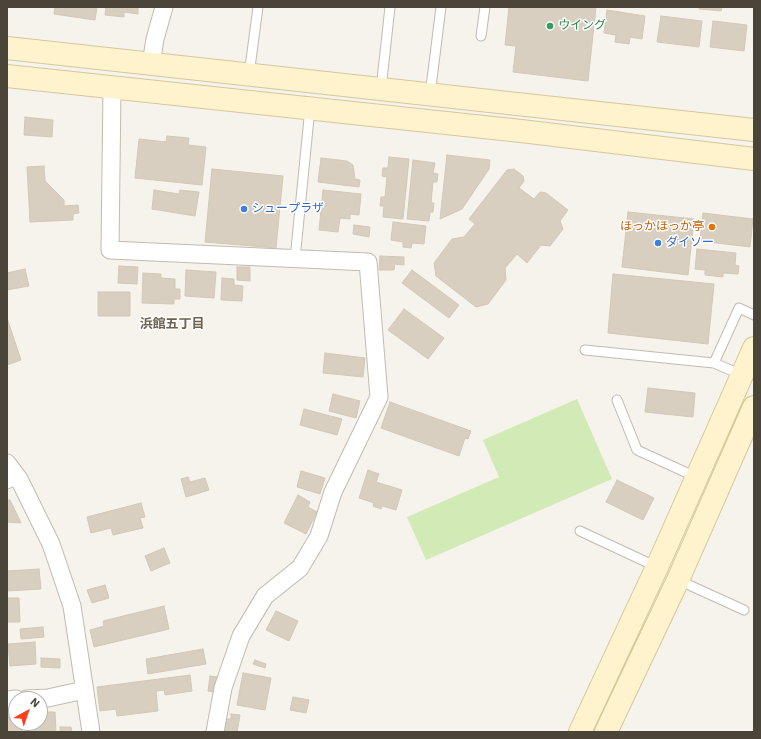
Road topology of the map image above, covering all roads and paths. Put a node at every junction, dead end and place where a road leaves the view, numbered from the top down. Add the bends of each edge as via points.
1 (164, 7) edge
2 (258, 7) edge
3 (390, 7) edge
4 (442, 7) edge
5 (485, 7) edge
6 (481, 36) dead end
7 (7, 48) edge
8 (151, 64) junction
9 (249, 75) junction
10 (7, 76) edge
11 (112, 88) junction
12 (381, 89) junction
13 (430, 95) junction
14 (310, 108) junction
15 (754, 130) edge
16 (754, 159) edge
17 (295, 259) junction
18 (754, 315) edge
19 (754, 348) edge
20 (585, 350) dead end
21 (714, 363) junction
22 (742, 375) junction
23 (617, 400) dead end
24 (753, 411) edge
25 (7, 463) edge
26 (696, 477) junction
27 (13, 481) edge
28 (580, 531) dead end
29 (657, 567) junction
30 (678, 580) junction
31 (744, 610) dead end
32 (84, 690) junction
33 (48, 698) edge
34 (91, 732) edge
35 (215, 732) edge
36 (580, 732) edge
37 (606, 732) edge

1 - 8 street
2 - 9 lane
3 - 12 lane
4 - 13 lane
5 - 6 lane
7 - 8 street
8 - 9 street
9 - 12 street
10 - 11 street
11 - 14 street
11 - 17 street via 110,250
12 - 13 street
13 - 15 street
14 - 16 street
14 - 17 lane
17 - 35 street via 368,262 379,397 333,492 319,536 300,568 264,596 241,636 223,688
18 - 21 lane via 739,308
19 - 22 street
20 - 21 lane
21 - 22 lane
22 - 26 street
23 - 26 lane via 637,450
24 - 30 street
25 - 27 street
26 - 29 street
27 - 32 street via 51,544 72,606
28 - 29 lane
29 - 36 street
30 - 31 lane
30 - 37 street
32 - 33 street
32 - 34 street

